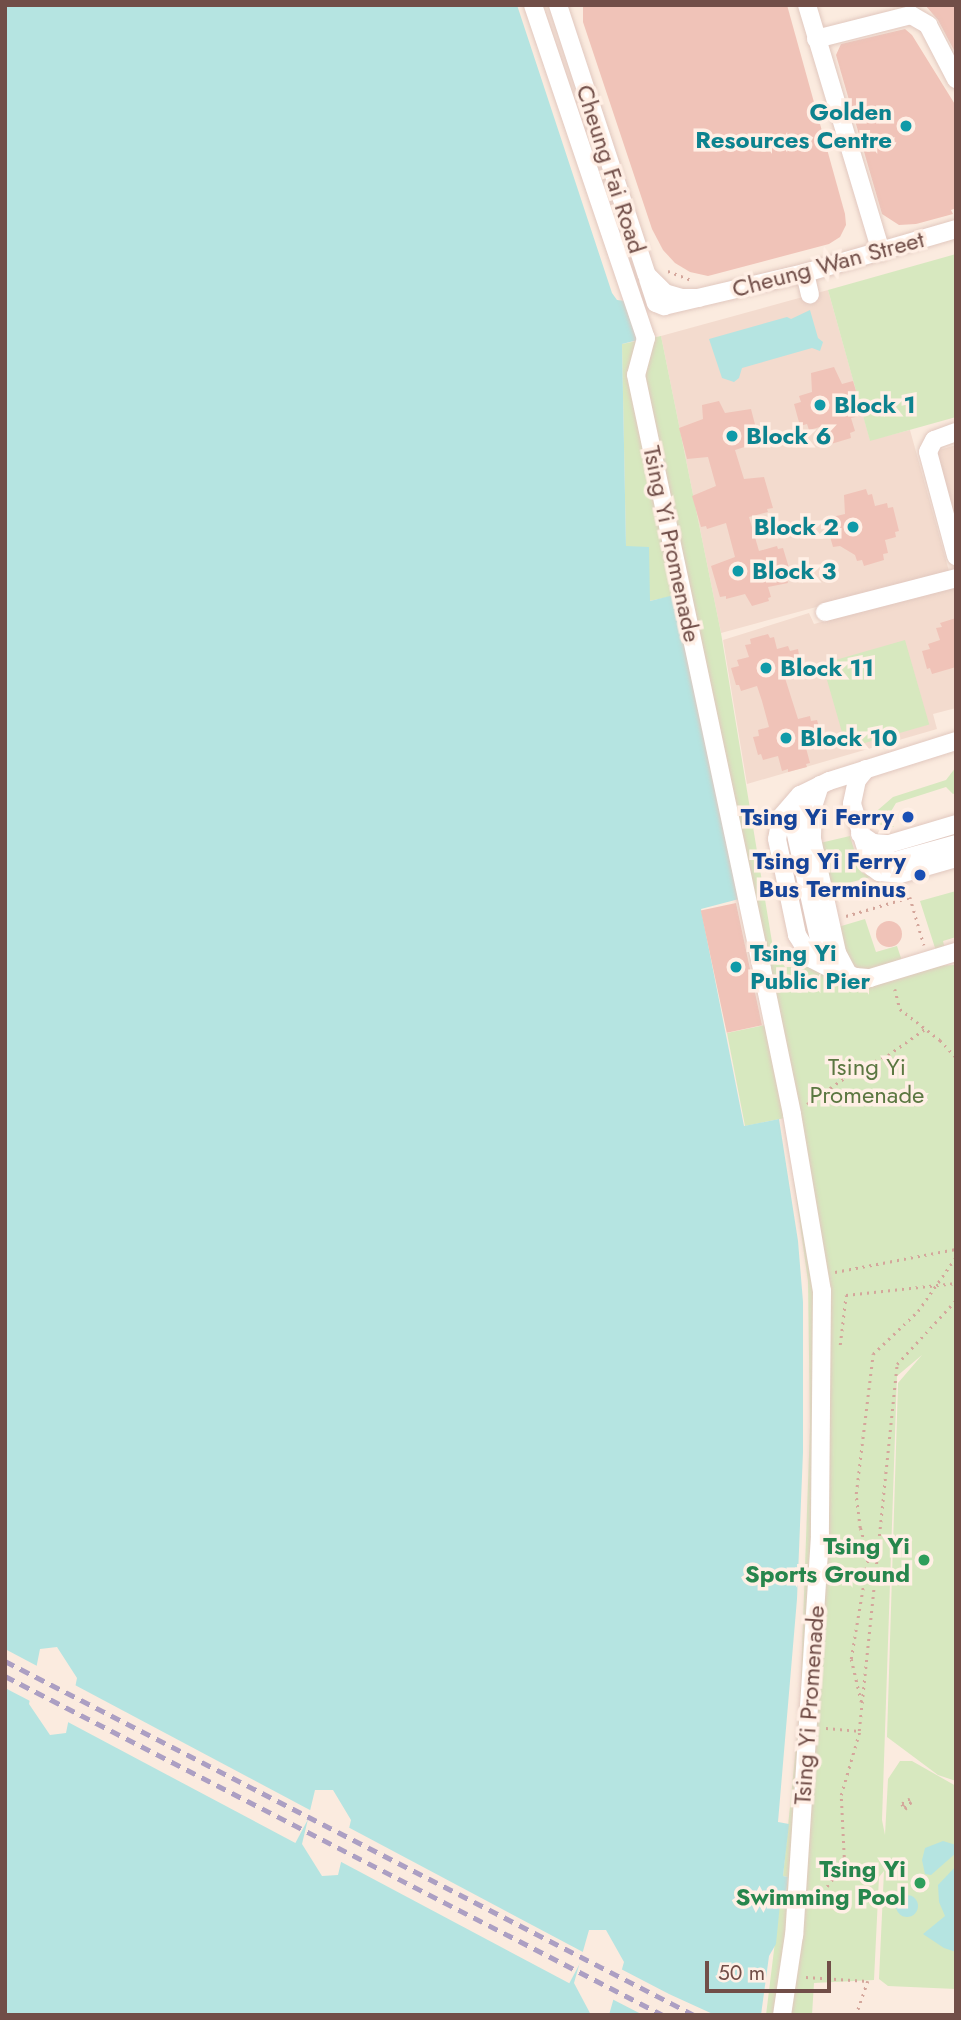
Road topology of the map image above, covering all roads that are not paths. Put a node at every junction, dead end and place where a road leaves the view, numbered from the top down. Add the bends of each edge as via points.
1 (533, 5) edge
2 (558, 5) edge
3 (807, 5) edge
4 (816, 39) junction
5 (956, 79) edge
6 (870, 216) junction
7 (956, 229) edge
8 (914, 242) junction
9 (881, 251) junction
10 (805, 273) junction
11 (700, 289) joint
12 (810, 294) dead end
13 (956, 432) edge
14 (956, 555) edge
15 (956, 578) edge
16 (825, 612) dead end
17 (956, 741) edge
18 (866, 769) junction
19 (820, 785) junction
20 (956, 824) edge
21 (860, 834) junction
22 (956, 844) edge
23 (866, 854) junction
24 (956, 858) edge
25 (956, 951) edge
26 (858, 978) junction
27 (782, 2015) edge

1 - 27 street, Tsing Yi Promenade via 646,338 636,375 792,1114 822,1291 820,1536 794,1936
2 - 11 street, Cheung Fai Road via 647,275 665,293 681,298
3 - 4 street
4 - 5 street via 911,15 928,25
4 - 6 street
6 - 8 street via 878,229
6 - 9 street
7 - 8 street, Cheung Wan Street
8 - 9 street, Cheung Wan Street
9 - 10 street, Cheung Wan Street
10 - 11 street, Cheung Wan Street
10 - 12 street
13 - 14 street via 934,440 928,452
15 - 16 street
17 - 18 street
18 - 19 street
18 - 21 street via 852,793
19 - 26 street via 813,807 812,839 837,953 848,974
19 - 26 street via 800,794 780,817 777,839 800,942 812,959
20 - 21 street via 889,844 873,843
21 - 23 street
22 - 23 street via 895,861
23 - 24 street via 872,867 890,875
25 - 26 street

